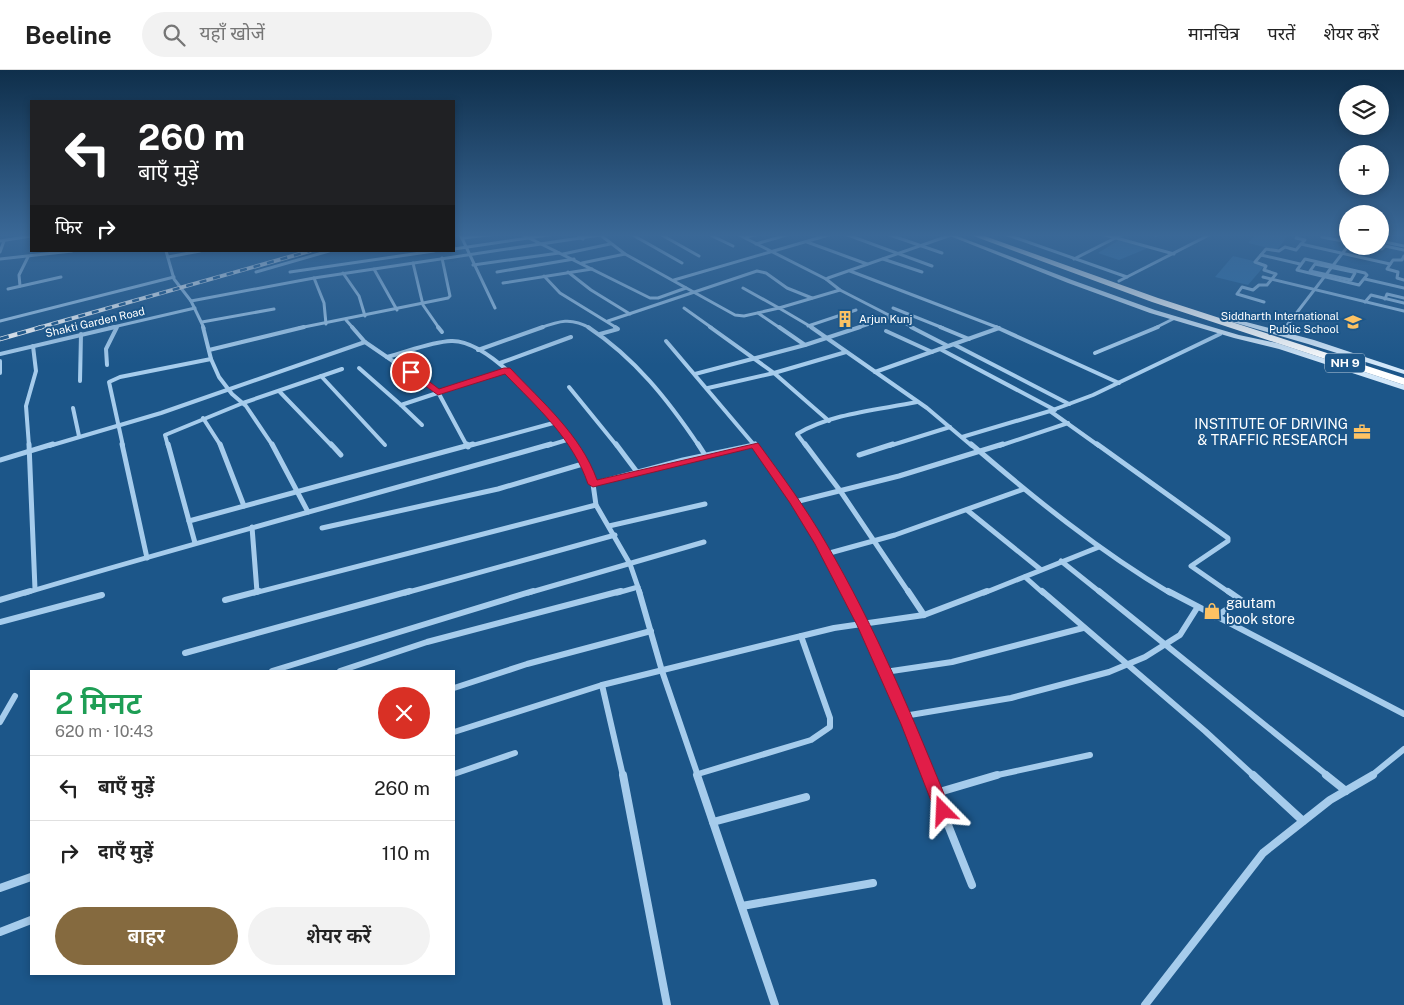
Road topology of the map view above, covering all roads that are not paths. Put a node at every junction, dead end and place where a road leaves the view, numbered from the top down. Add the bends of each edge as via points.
1 (19, 278) edge
2 (59, 278) edge
3 (174, 278) joint
4 (314, 278) joint
5 (346, 278) edge
6 (379, 278) edge
7 (417, 278) edge
8 (446, 278) edge
9 (480, 278) edge
10 (534, 278) edge
11 (545, 278) edge
12 (575, 278) edge
13 (611, 278) edge
14 (669, 278) edge
15 (682, 278) edge
16 (743, 278) edge
17 (771, 278) edge
18 (823, 278) edge
19 (830, 278) edge
20 (868, 278) edge
21 (1064, 278) edge
22 (1094, 278) edge
23 (1119, 278) edge
24 (1120, 278) edge
25 (1126, 278) edge
26 (1265, 278) edge
27 (1324, 278) edge
28 (1331, 278) edge
29 (1336, 278) edge
30 (1352, 278) edge
31 (826, 279) junction
32 (1123, 279) junction
33 (1365, 279) joint
34 (674, 280) junction
35 (1272, 280) junction
36 (503, 283) dead end
37 (20, 286) junction
38 (686, 288) junction
39 (743, 288) dead end
40 (1404, 288) edge
41 (8, 289) dead end
42 (840, 290) junction
43 (1128, 290) junction
44 (1315, 290) junction
45 (694, 292) junction
46 (1114, 297) junction
47 (812, 298) junction
48 (1385, 298) junction
49 (1404, 298) edge
50 (191, 301) junction
51 (1264, 302) dead end
52 (1365, 302) junction
53 (1404, 303) edge
54 (423, 305) junction
55 (195, 308) junction
56 (495, 308) dead end
57 (684, 308) dead end
58 (779, 308) junction
59 (893, 308) dead end
60 (274, 309) dead end
61 (396, 310) junction
62 (856, 310) dead end
63 (1404, 311) edge
64 (758, 313) junction
65 (630, 314) junction
66 (365, 316) junction
67 (891, 317) junction
68 (1175, 318) junction
69 (346, 320) junction
70 (608, 321) junction
71 (0, 322) edge
72 (202, 322) junction
73 (1229, 323) junction
74 (326, 324) junction
75 (117, 326) junction
76 (808, 326) junction
77 (999, 328) junction
78 (886, 331) dead end
79 (442, 332) dead end
80 (81, 334) junction
81 (600, 334) junction
82 (1220, 334) junction
83 (570, 337) dead end
84 (828, 338) junction
85 (970, 339) junction
86 (1284, 341) junction
87 (365, 342) junction
88 (666, 342) dead end
89 (805, 345) junction
90 (955, 345) junction
91 (33, 346) junction
92 (949, 347) junction
93 (940, 349) junction
94 (208, 350) junction
95 (478, 350) junction
96 (846, 352) junction
97 (933, 352) junction
98 (1095, 353) dead end
99 (0, 354) edge
100 (387, 357) junction
101 (211, 359) junction
102 (754, 360) junction
103 (0, 361) edge
104 (108, 364) dead end
105 (500, 364) junction
106 (342, 368) dead end
107 (359, 368) dead end
108 (507, 370) junction
109 (875, 372) junction
110 (1404, 372) edge
111 (0, 373) edge
112 (774, 373) junction
113 (695, 374) junction
114 (321, 376) junction
115 (1404, 377) edge
116 (80, 381) dead end
117 (1404, 382) edge
118 (1120, 383) junction
119 (569, 388) dead end
120 (708, 388) junction
121 (1404, 388) edge
122 (228, 389) junction
123 (279, 391) junction
124 (438, 392) junction
125 (917, 402) junction
126 (243, 403) junction
127 (1069, 404) junction
128 (401, 405) junction
129 (73, 408) dead end
130 (1053, 410) junction
131 (203, 418) junction
132 (556, 422) junction
133 (829, 422) junction
134 (1068, 423) junction
135 (119, 425) junction
136 (422, 425) dead end
137 (950, 427) junction
138 (79, 436) junction
139 (962, 437) junction
140 (570, 439) junction
141 (385, 445) dead end
142 (754, 445) junction
143 (468, 446) junction
144 (30, 450) junction
145 (980, 453) junction
146 (341, 455) dead end
147 (705, 455) junction
148 (859, 455) dead end
149 (0, 460) edge
150 (586, 463) junction
151 (637, 472) junction
152 (593, 484) junction
153 (1024, 489) junction
154 (298, 491) junction
155 (840, 492) junction
156 (795, 502) junction
157 (705, 504) dead end
158 (596, 505) junction
159 (244, 506) junction
160 (967, 510) junction
161 (308, 512) junction
162 (190, 521) junction
163 (609, 526) junction
164 (252, 527) junction
165 (322, 528) dead end
166 (615, 535) junction
167 (873, 541) junction
168 (704, 542) dead end
169 (195, 543) junction
170 (1099, 547) junction
171 (826, 554) junction
172 (146, 558) junction
173 (1060, 561) junction
174 (630, 564) junction
175 (1040, 570) junction
176 (1025, 577) junction
177 (638, 587) junction
178 (36, 589) junction
179 (257, 592) junction
180 (102, 595) dead end
181 (0, 600) edge
182 (225, 600) dead end
183 (1196, 608) junction
184 (924, 615) junction
185 (1215, 617) junction
186 (0, 622) edge
187 (863, 625) junction
188 (1083, 628) junction
189 (651, 631) junction
190 (801, 636) junction
191 (1166, 644) junction
192 (185, 652) dead end
193 (1128, 664) junction
194 (275, 670) edge
195 (343, 670) edge
196 (662, 671) junction
197 (885, 672) junction
198 (602, 685) junction
199 (455, 688) edge
200 (15, 696) dead end
201 (1404, 714) edge
202 (904, 716) junction
203 (0, 722) edge
204 (455, 732) edge
205 (1404, 749) edge
206 (515, 753) dead end
207 (1090, 755) dead end
208 (455, 774) edge
209 (698, 774) junction
210 (1346, 791) junction
211 (936, 793) junction
212 (806, 797) dead end
213 (1303, 821) junction
214 (713, 822) junction
215 (30, 877) edge
216 (873, 883) dead end
217 (972, 885) dead end
218 (0, 888) edge
219 (742, 906) junction
220 (30, 920) edge
221 (0, 932) edge
222 (668, 1005) edge
223 (775, 1005) edge
224 (1145, 1005) edge

1 - 37 street
2 - 37 street
3 - 50 street
3 - 71 street
4 - 50 street
4 - 74 street via 324,303
5 - 66 street via 359,296
6 - 61 street
7 - 54 street
8 - 54 street via 450,296
9 - 56 street
10 - 36 street
11 - 70 street via 572,302
12 - 65 street
13 - 38 street via 650,298
14 - 34 street
15 - 34 street
16 - 45 street
17 - 47 street
18 - 31 street
19 - 31 street
20 - 77 street
21 - 46 street
22 - 43 highway, NH 9
23 - 32 highway, NH 9
24 - 32 street
25 - 32 street
26 - 35 street
27 - 44 street
28 - 33 street via 1359,285
29 - 30 street
31 - 42 street
32 - 73 highway, NH 9
33 - 40 street
34 - 38 street
35 - 44 street
35 - 51 street via 1256,289 1242,287 1237,294
37 - 41 street
38 - 45 street
39 - 58 street
42 - 47 street
42 - 67 street
43 - 46 street
43 - 73 highway, NH 9
44 - 52 street
44 - 86 street
45 - 64 street via 736,315
45 - 65 street
46 - 68 street
47 - 58 street
48 - 49 street via 1387,294
48 - 52 street via 1371,296
48 - 53 street
50 - 55 street
52 - 63 street
54 - 61 street
54 - 79 street
55 - 72 street
55 - 75 street, Shakti Garden Road
57 - 102 street
58 - 64 street
58 - 76 street
59 - 85 street
60 - 72 street
61 - 66 street
62 - 76 street
64 - 89 street
65 - 70 street
66 - 69 street
67 - 84 street
67 - 92 street
68 - 82 street
68 - 98 street
69 - 74 street
69 - 87 street
70 - 81 street via 618,328
72 - 94 street
73 - 82 street
73 - 86 highway, NH 9
74 - 94 street
75 - 80 street, Shakti Garden Road
75 - 104 street via 106,349
76 - 84 street
77 - 85 street
77 - 118 street
78 - 97 street
80 - 91 street, Shakti Garden Road
80 - 116 street
81 - 95 street via 568,319
81 - 147 street via 663,394
82 - 86 street
82 - 118 street
83 - 105 street
84 - 89 street
84 - 96 street
85 - 90 street
86 - 110 street
86 - 115 highway, NH 9
86 - 117 highway, NH 9
86 - 121 street
87 - 100 street
87 - 122 street
88 - 113 street
89 - 102 street
90 - 92 street
90 - 127 street
91 - 99 street, Shakti Garden Road
91 - 144 street via 36,371 26,406
92 - 93 street
93 - 97 street
93 - 130 street
94 - 101 street
95 - 100 street via 450,341
95 - 105 street
96 - 109 street
96 - 112 street
97 - 109 street
100 - 124 street
101 - 122 street
101 - 135 street via 111,380 109,384
102 - 112 street
102 - 113 street
103 - 111 street
105 - 108 street
106 - 114 street
107 - 128 street
108 - 124 street
108 - 132 street
109 - 125 street
112 - 120 street
112 - 133 street
113 - 120 street
114 - 123 street
114 - 141 street
118 - 127 street
119 - 151 street
120 - 142 street
122 - 126 street
122 - 135 street
123 - 126 street
123 - 146 street
124 - 128 street
124 - 143 street
125 - 133 street
125 - 137 street
126 - 131 street
126 - 154 street via 266,433
127 - 130 street
128 - 136 street
129 - 138 street
130 - 134 street
130 - 139 street
131 - 159 street via 222,447
131 - 162 street via 165,435
132 - 140 street
132 - 143 street
133 - 155 street via 798,434
134 - 145 street
134 - 185 street via 1228,538 1191,566 1242,600
135 - 138 street
135 - 172 street via 119,438
137 - 139 street
137 - 148 street
138 - 144 street
139 - 145 street
140 - 150 street
140 - 161 street
142 - 147 street
142 - 156 street
143 - 154 street
144 - 149 street
144 - 178 street
145 - 153 street
145 - 155 street
147 - 151 street
150 - 152 street
150 - 165 street via 489,491
151 - 152 street
152 - 158 street
153 - 160 street
153 - 170 street
154 - 159 street
154 - 161 street
155 - 156 street
155 - 167 street
156 - 171 street
157 - 163 street
158 - 163 street
158 - 179 street
159 - 162 street
160 - 167 street
160 - 175 street
161 - 164 street
162 - 169 street
163 - 166 street
164 - 169 street
164 - 179 street
166 - 174 street
166 - 192 street
167 - 171 street
167 - 184 street
168 - 174 street
169 - 172 street
170 - 173 street
170 - 183 street
171 - 187 street
172 - 178 street
173 - 175 street
173 - 191 street
174 - 177 street
174 - 194 street
175 - 176 street
176 - 184 street
176 - 188 street
177 - 189 street
177 - 195 street via 427,642
178 - 181 street
179 - 182 street
180 - 186 street
183 - 185 street
183 - 191 street via 1180,635
184 - 187 street
185 - 201 street
187 - 190 street
187 - 197 street
188 - 193 street
188 - 197 street via 952,662
189 - 196 street
189 - 199 street via 527,664
190 - 196 street
190 - 209 street via 830,718 830,727 811,740
191 - 193 street
191 - 210 street
193 - 202 street via 1010,698
193 - 213 street
196 - 198 street
196 - 209 street
197 - 202 street
198 - 204 street
198 - 222 street via 620,758
200 - 203 street
202 - 211 street
205 - 210 street via 1375,774
206 - 208 street
207 - 211 street via 997,775
209 - 214 street
210 - 213 street
211 - 217 street
212 - 214 street
213 - 224 street via 1263,853
214 - 219 street
215 - 218 street
216 - 219 street
219 - 223 street
220 - 221 street

